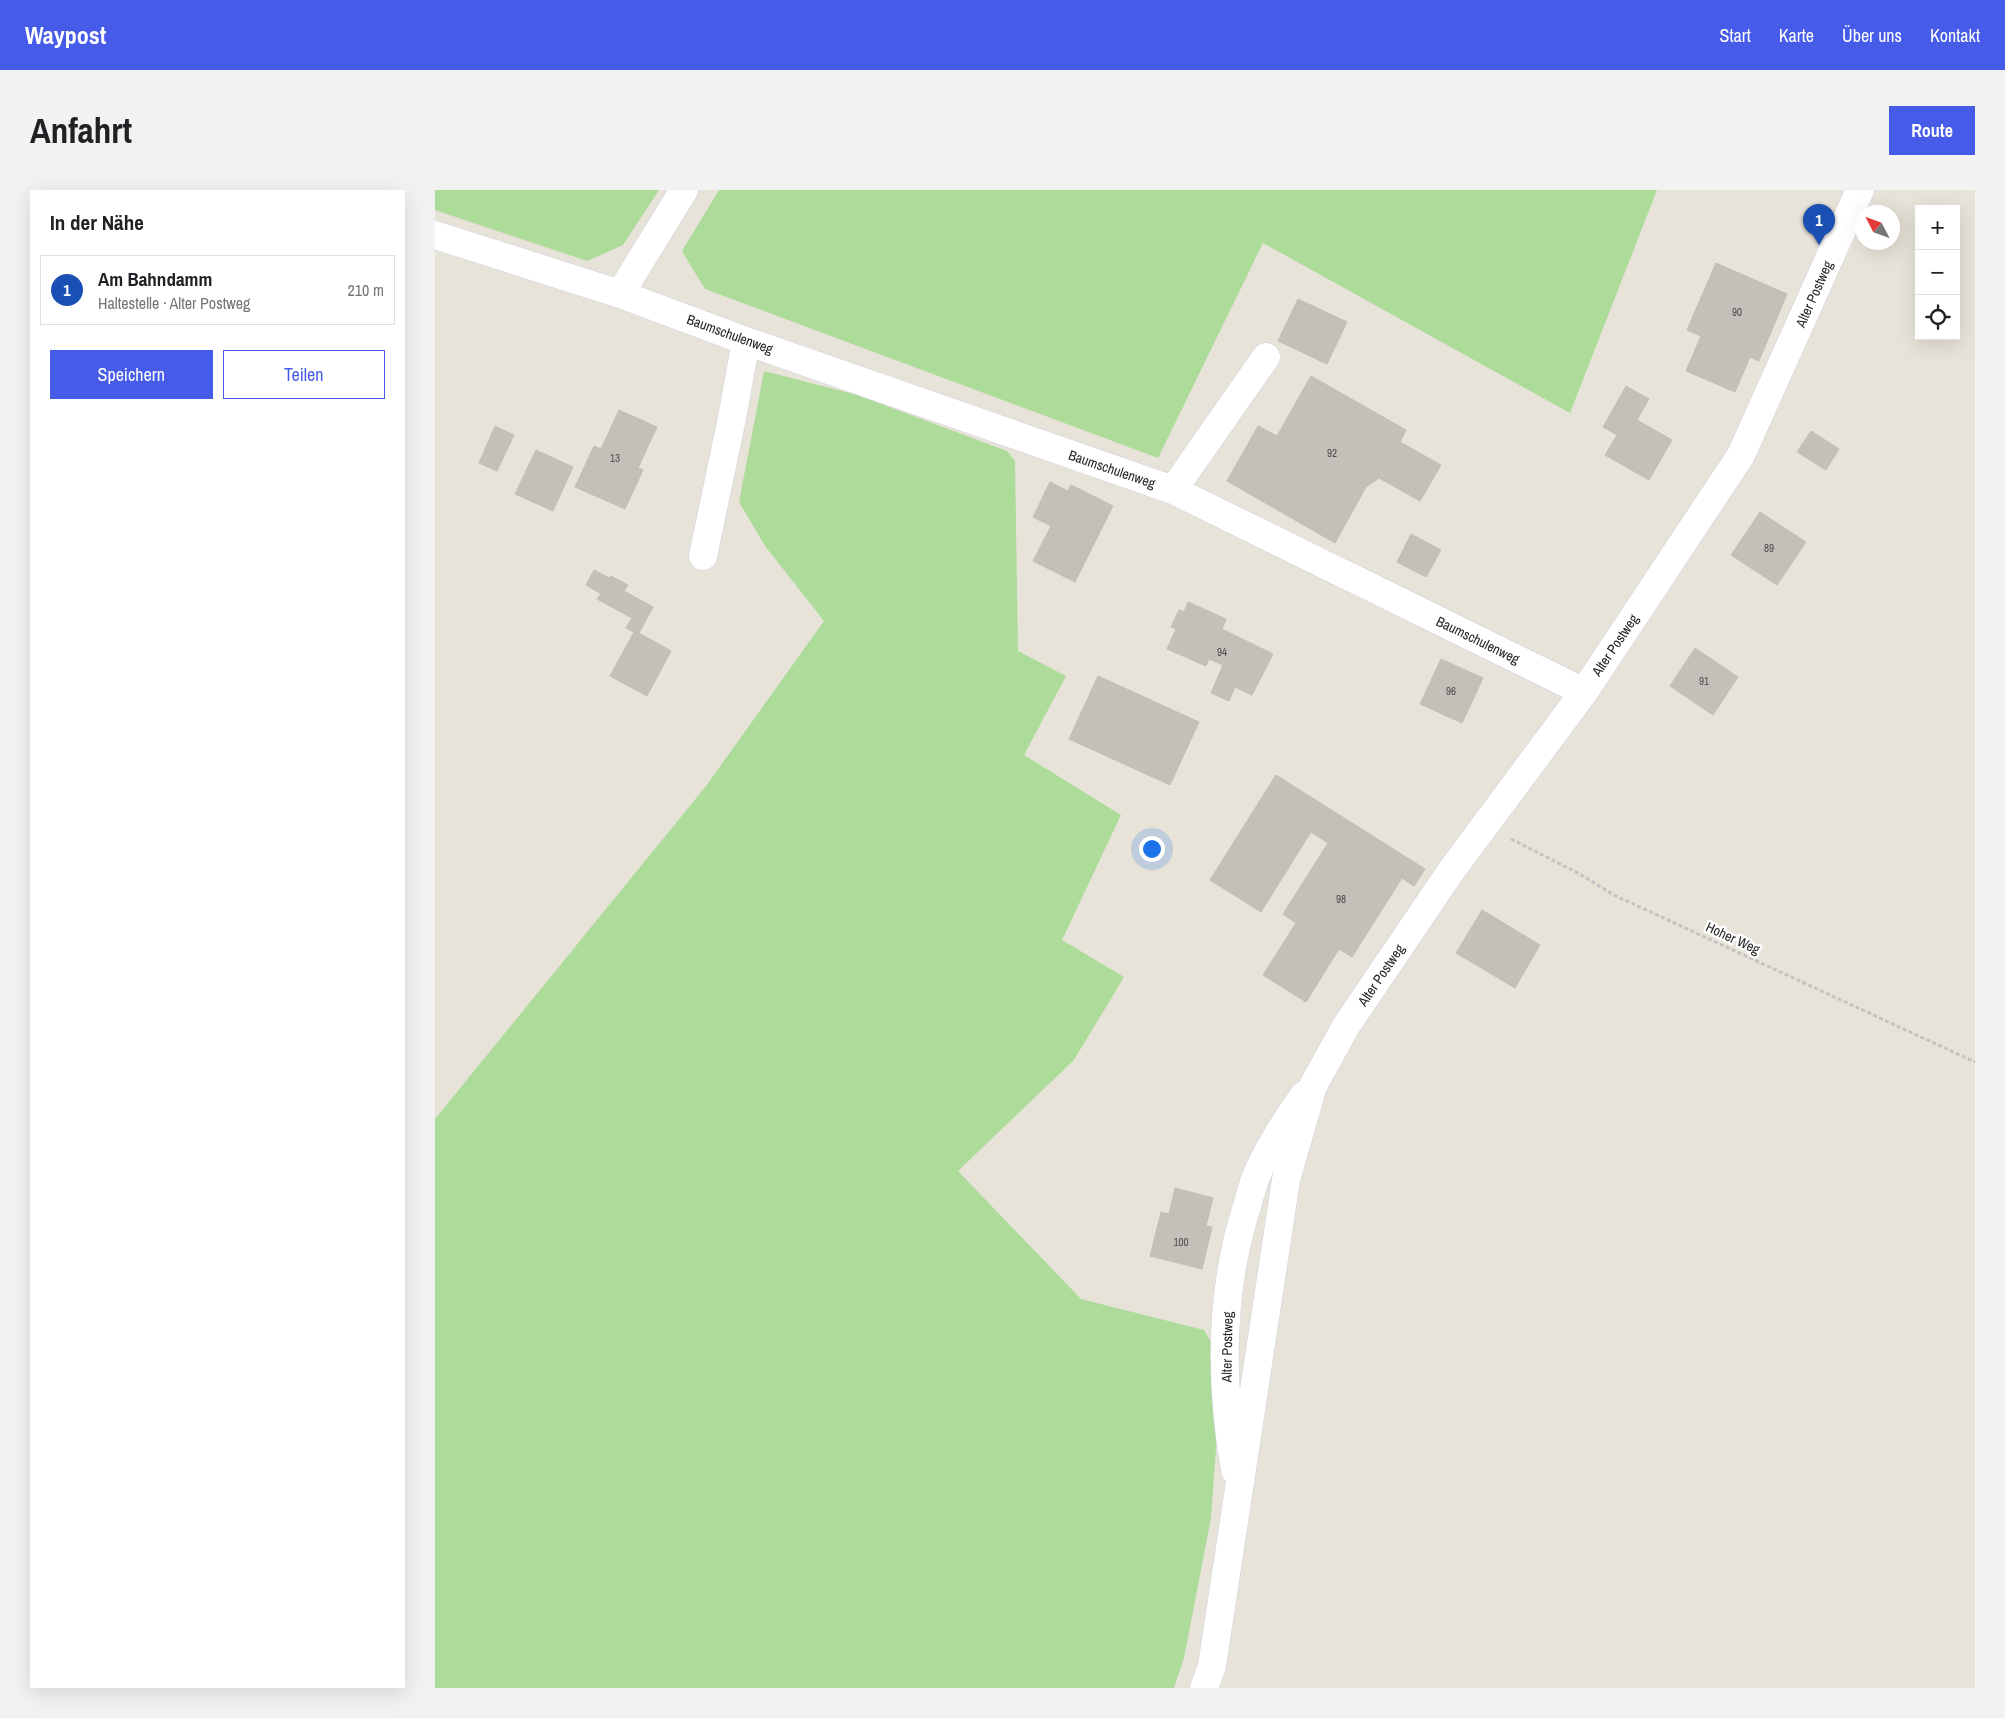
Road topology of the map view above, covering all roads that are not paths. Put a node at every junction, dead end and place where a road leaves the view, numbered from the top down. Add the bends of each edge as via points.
1 (684, 190) edge
2 (1860, 190) edge
3 (435, 235) edge
4 (620, 294) junction
5 (746, 341) junction
6 (1266, 358) dead end
7 (1173, 490) junction
8 (703, 556) dead end
9 (1584, 692) junction
10 (1321, 1072) junction
11 (1239, 1494) junction
12 (1204, 1688) edge

1 - 4 street
2 - 9 street, Alter Postweg via 1741,455
3 - 4 street, Baumschulenweg
4 - 5 street, Baumschulenweg
5 - 7 street, Baumschulenweg
5 - 8 street
6 - 7 street
7 - 9 street, Baumschulenweg
9 - 10 street, Alter Postweg via 1451,871 1346,1026
10 - 11 street, Alter Postweg via 1313,1086 1286,1180
10 - 11 street, Alter Postweg via 1282,1126 1257,1175 1231,1273 1225,1365 1228,1429
11 - 12 street, Alter Postweg via 1212,1666

